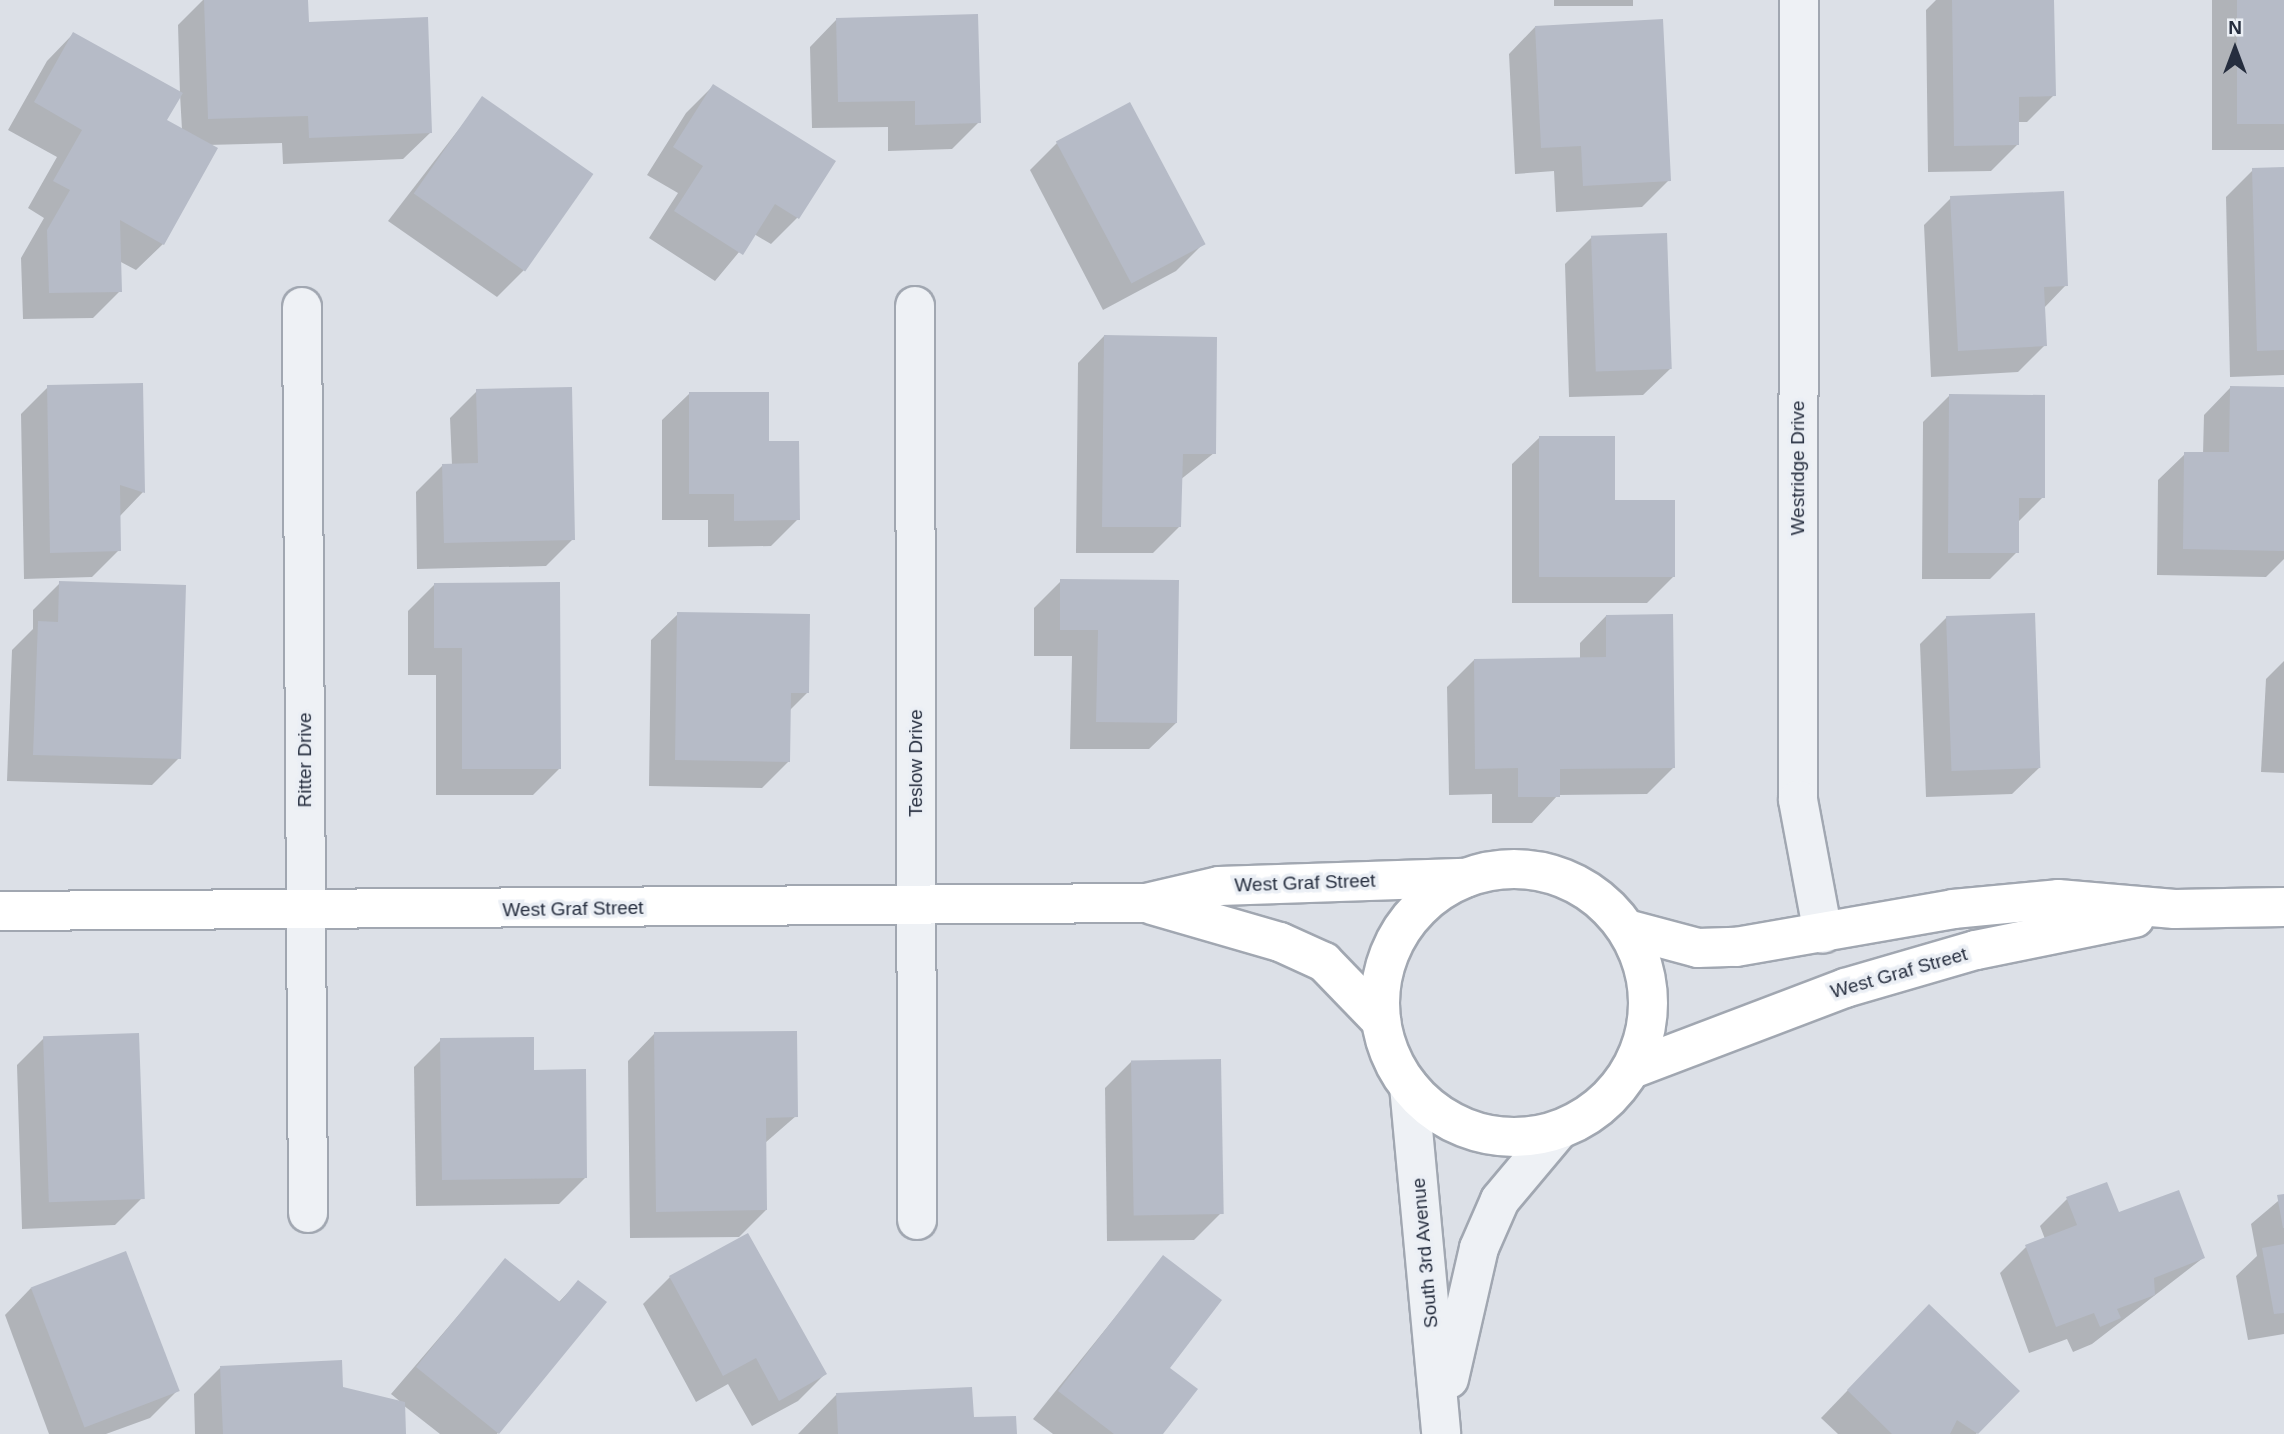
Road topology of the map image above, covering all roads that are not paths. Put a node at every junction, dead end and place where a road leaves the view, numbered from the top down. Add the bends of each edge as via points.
1 (1799, 0) edge
2 (915, 306) dead end
3 (302, 307) dead end
4 (1466, 878) junction
5 (1146, 903) junction
6 (916, 904) junction
7 (2284, 907) edge
8 (2175, 909) junction
9 (0, 911) edge
10 (306, 913) junction
11 (1627, 929) junction
12 (1823, 934) junction
13 (1381, 1021) junction
14 (1632, 1069) junction
15 (1409, 1086) junction
16 (1558, 1131) junction
17 (308, 1213) dead end
18 (917, 1220) dead end
19 (1441, 1427) edge

1 - 12 street, Westridge Drive via 1798,800
2 - 6 street, Teslow Drive
3 - 10 street, Ritter Drive
4 - 5 main road, West Graf Street via 1243,884
4 - 11 main road via 1512,870 1571,881 1602,900
4 - 13 main road via 1434,895 1390,951
5 - 6 main road, West Graf Street
5 - 13 main road, West Graf Street via 1280,942 1324,962
6 - 10 main road, West Graf Street
6 - 18 street, Teslow Drive
7 - 8 main road, West Graf Street
8 - 12 main road, West Graf Street via 2057,900 1953,909
8 - 14 main road, West Graf Street via 1976,950 1845,988
9 - 10 main road, West Graf Street
10 - 17 street, Ritter Drive
11 - 12 main road, West Graf Street via 1698,948
11 - 14 main road via 1642,961 1649,998 1646,1034
13 - 15 main road via 1390,1056
14 - 16 main road via 1587,1117
15 - 16 main road via 1460,1126 1514,1137
15 - 19 street, South 3rd Avenue
16 - 19 street, South 3rd Avenue via 1500,1200 1479,1248

